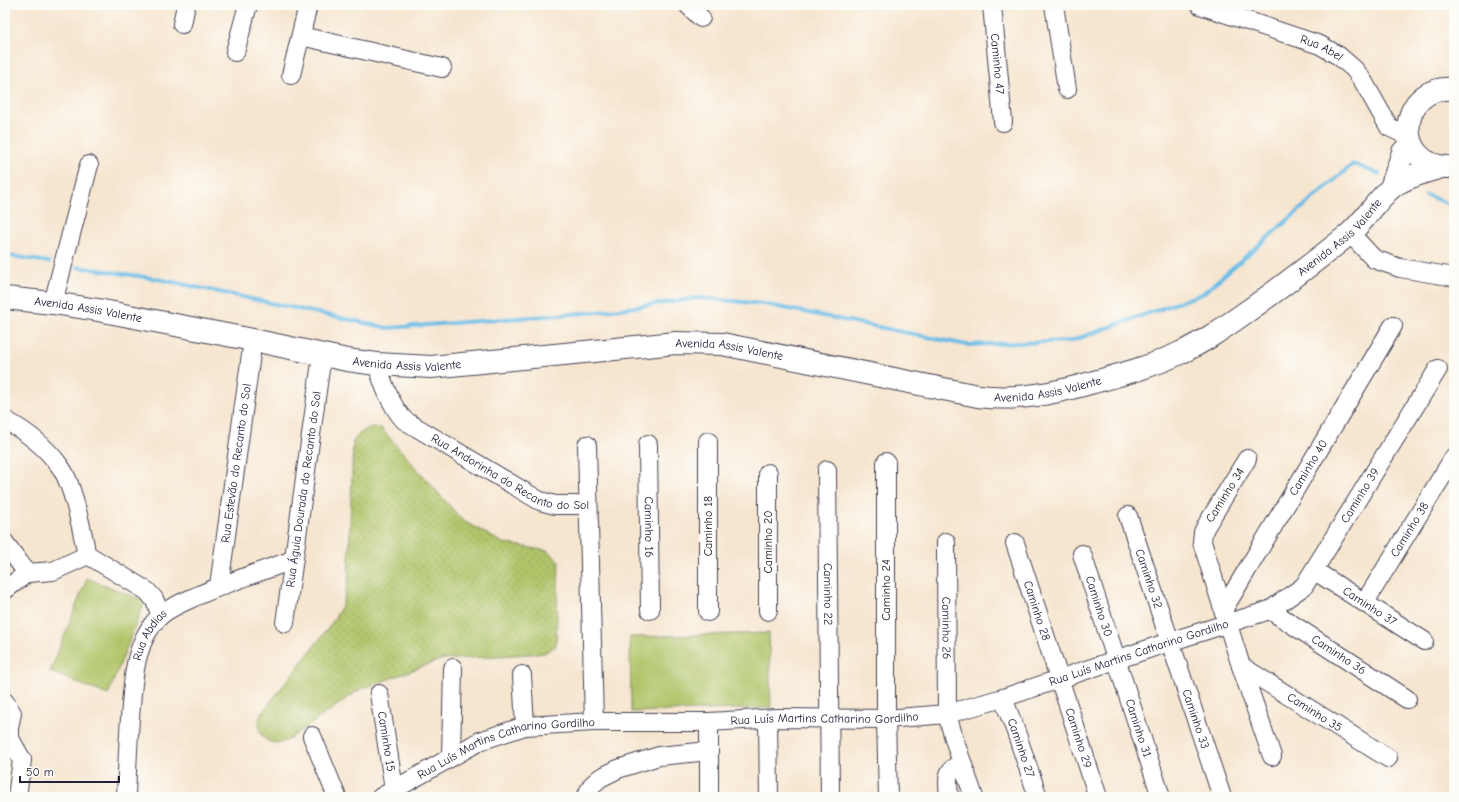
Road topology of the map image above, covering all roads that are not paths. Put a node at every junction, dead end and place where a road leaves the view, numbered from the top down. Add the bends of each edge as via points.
1 (186, 5) edge
2 (248, 5) edge
3 (308, 5) edge
4 (688, 5) edge
5 (992, 5) edge
6 (1054, 5) edge
7 (1200, 5) edge
8 (701, 18) dead end
9 (182, 24) dead end
10 (300, 36) junction
11 (235, 52) dead end
12 (442, 68) dead end
13 (291, 75) dead end
14 (1454, 78) edge
15 (1067, 89) dead end
16 (1444, 90) edge
17 (1003, 122) dead end
18 (1410, 140) junction
19 (89, 165) dead end
20 (1447, 167) edge
21 (1391, 188) junction
22 (1350, 233) junction
23 (1454, 277) edge
24 (5, 298) edge
25 (53, 303) junction
26 (1393, 326) dead end
27 (253, 340) junction
28 (322, 355) junction
29 (377, 364) junction
30 (1438, 369) dead end
31 (5, 420) edge
32 (708, 441) dead end
33 (648, 444) dead end
34 (587, 445) dead end
35 (1454, 458) edge
36 (1247, 459) dead end
37 (886, 462) dead end
38 (826, 470) dead end
39 (768, 473) dead end
40 (588, 506) junction
41 (1128, 516) dead end
42 (946, 542) dead end
43 (5, 543) edge
44 (1015, 543) dead end
45 (87, 554) junction
46 (1082, 554) dead end
47 (293, 560) junction
48 (1315, 571) junction
49 (27, 573) junction
50 (219, 586) junction
51 (5, 590) edge
52 (1365, 602) junction
53 (650, 610) dead end
54 (1270, 610) junction
55 (768, 611) dead end
56 (708, 612) dead end
57 (161, 615) junction
58 (1225, 616) junction
59 (286, 624) dead end
60 (1424, 641) dead end
61 (1170, 642) junction
62 (1116, 659) junction
63 (1241, 666) junction
64 (453, 668) dead end
65 (522, 675) dead end
66 (1060, 678) junction
67 (379, 694) dead end
68 (1003, 698) junction
69 (1407, 699) dead end
70 (5, 702) edge
71 (947, 714) junction
72 (828, 718) junction
73 (768, 719) junction
74 (886, 719) junction
75 (594, 722) junction
76 (709, 722) junction
77 (525, 726) junction
78 (312, 736) dead end
79 (709, 751) junction
80 (451, 756) junction
81 (1272, 756) dead end
82 (1388, 758) dead end
83 (962, 763) junction
84 (388, 793) edge
85 (17, 797) edge
86 (126, 797) edge
87 (337, 797) edge
88 (586, 797) edge
89 (709, 797) edge
90 (770, 797) edge
91 (830, 797) edge
92 (888, 797) edge
93 (948, 797) edge
94 (974, 797) edge
95 (1038, 797) edge
96 (1098, 797) edge
97 (1161, 797) edge
98 (1222, 797) edge

1 - 9 street
2 - 11 street
3 - 10 street
4 - 8 street
5 - 17 street, Caminho 47
6 - 15 street
7 - 18 street, Rua Abel via 1320,45 1339,56 1363,81 1389,127
10 - 12 street
10 - 13 street
14 - 16 main road
16 - 18 main road via 1418,102 1409,118
18 - 20 main road via 1418,154 1428,163
18 - 21 main road, Avenida Assis Valente via 1403,152
19 - 25 street
20 - 21 main road, Avenida Assis Valente via 1413,176
21 - 22 main road, Avenida Assis Valente
22 - 23 street via 1374,259 1400,268
22 - 29 main road, Avenida Assis Valente via 1226,326 1180,354 1083,385 1024,398 978,396 722,344 676,343 431,367
24 - 25 main road, Avenida Assis Valente
25 - 27 main road, Avenida Assis Valente
26 - 58 street, Caminho 40
27 - 28 main road, Avenida Assis Valente
27 - 50 street, Rua Estevão do Recanto do Sol
28 - 29 main road, Avenida Assis Valente
28 - 47 street, Rua Águia Dourada do Recanto do Sol
29 - 40 street, Rua Andorinha do Recanto do Sol via 382,383 404,420 540,501 555,505
30 - 48 street, Caminho 39
31 - 45 street via 38,443 62,469 82,525
32 - 56 street, Caminho 18
33 - 53 street, Caminho 16
34 - 40 street
35 - 52 street, Caminho 38
36 - 58 street, Caminho 34 via 1203,532 1204,552
37 - 74 street, Caminho 24
38 - 72 street, Caminho 22
39 - 55 street, Caminho 20
40 - 75 street, Rua Andorinha do Recanto do Sol
41 - 61 street, Caminho 32
42 - 71 street, Caminho 26
43 - 49 street
44 - 66 street, Caminho 28
45 - 49 street via 52,571
45 - 57 street via 147,591 154,599
46 - 62 street, Caminho 30
47 - 50 street, Rua Abdias
47 - 59 street, Rua Águia Dourada do Recanto do Sol
48 - 52 street, Caminho 37
48 - 54 street, Caminho 39 via 1304,586
49 - 51 street
50 - 57 street, Rua Abdias
52 - 60 street, Caminho 37
54 - 58 street, Rua Luís Martins Catharino Gordilho
54 - 69 street, Caminho 36
57 - 86 street, Rua Abdias via 145,637 139,651 134,677
58 - 61 street, Rua Luís Martins Catharino Gordilho
58 - 63 street
61 - 62 street, Rua Luís Martins Catharino Gordilho
61 - 98 street, Caminho 33
62 - 66 street, Rua Luís Martins Catharino Gordilho
62 - 97 street, Caminho 31
63 - 81 street
63 - 82 street, Caminho 35
64 - 80 street
65 - 77 street
66 - 68 street, Rua Luís Martins Catharino Gordilho
66 - 96 street, Caminho 29
67 - 84 street, Caminho 15
68 - 71 street, Rua Luís Martins Catharino Gordilho
68 - 95 street, Caminho 27
70 - 85 street via 12,713 9,737 22,760
71 - 74 street, Rua Luís Martins Catharino Gordilho
71 - 83 street, Caminho 26
72 - 73 street, Rua Luís Martins Catharino Gordilho
72 - 74 street, Rua Luís Martins Catharino Gordilho
72 - 91 street, Caminho 22
73 - 76 street, Rua Luís Martins Catharino Gordilho
73 - 90 street
74 - 92 street, Caminho 24
75 - 76 street, Rua Luís Martins Catharino Gordilho
75 - 77 street, Rua Luís Martins Catharino Gordilho
76 - 79 street
77 - 80 street, Rua Luís Martins Catharino Gordilho via 480,741
78 - 87 street
79 - 88 street via 659,756 618,769 600,778 592,785
79 - 89 street
80 - 84 street, Rua Luís Martins Catharino Gordilho
83 - 93 street via 949,774
83 - 94 street, Caminho 26

